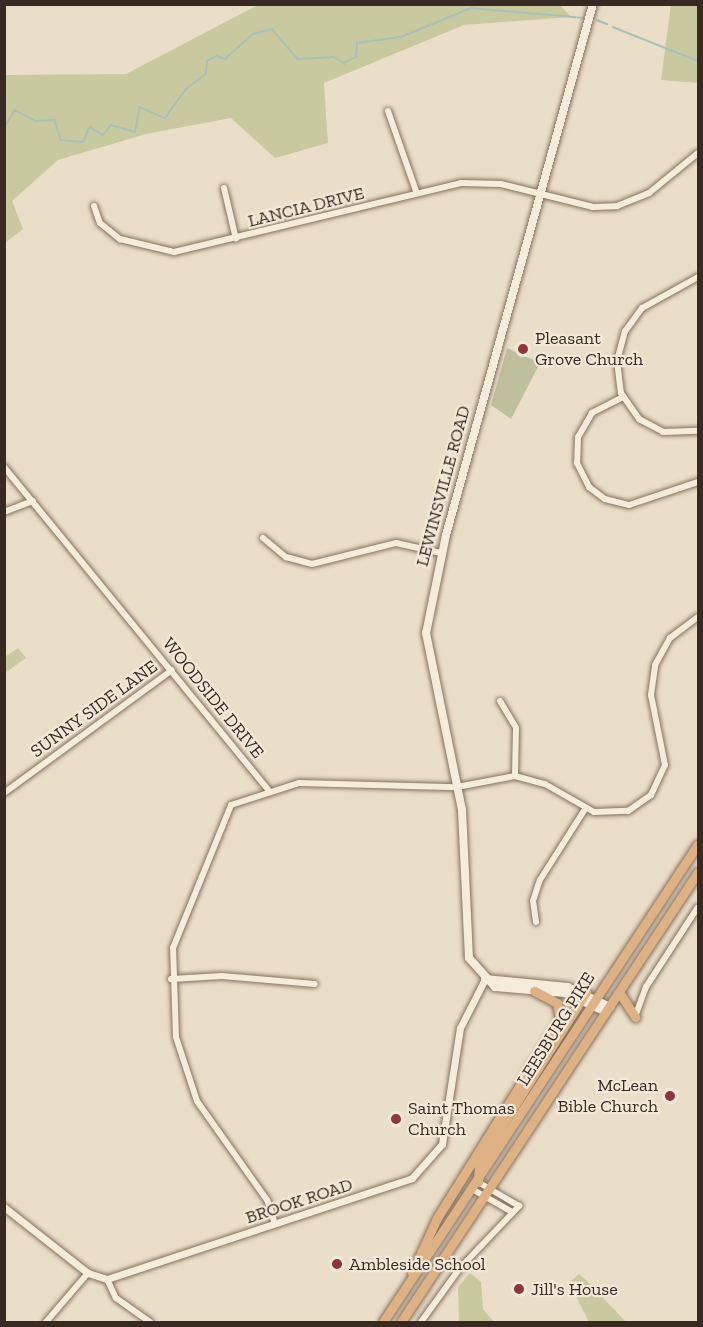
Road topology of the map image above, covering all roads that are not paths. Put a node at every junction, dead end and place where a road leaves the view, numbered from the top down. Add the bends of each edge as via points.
1 (593, 4) edge
2 (388, 111) dead end
3 (699, 153) edge
4 (224, 188) dead end
5 (416, 191) junction
6 (543, 194) junction
7 (94, 206) dead end
8 (236, 239) junction
9 (699, 278) edge
10 (623, 397) junction
11 (699, 431) edge
12 (4, 467) edge
13 (699, 482) edge
14 (33, 501) junction
15 (4, 512) edge
16 (262, 538) dead end
17 (441, 553) junction
18 (699, 617) edge
19 (171, 670) junction
20 (500, 701) dead end
21 (515, 776) junction
22 (458, 787) junction
23 (268, 790) junction
24 (4, 793) edge
25 (585, 809) junction
26 (699, 844) edge
27 (699, 872) edge
28 (699, 907) edge
29 (536, 922) dead end
30 (485, 979) junction
31 (171, 980) junction
32 (315, 984) dead end
33 (534, 991) junction
34 (619, 992) junction
35 (589, 998) junction
36 (608, 1009) junction
37 (635, 1017) joint
38 (475, 1186) junction
39 (489, 1195) junction
40 (4, 1207) edge
41 (512, 1212) junction
42 (275, 1224) junction
43 (88, 1273) junction
44 (107, 1279) junction
45 (397, 1302) junction
46 (46, 1323) edge
47 (150, 1323) edge
48 (383, 1323) edge
49 (401, 1323) edge
50 (421, 1323) edge

1 - 6 main road, LEWINSVILLE ROAD
2 - 5 street
3 - 6 street, LANCIA DRIVE via 628,203 593,207
4 - 8 street
5 - 6 street, LANCIA DRIVE via 486,183
5 - 8 street, LANCIA DRIVE
6 - 17 main road, LEWINSVILLE ROAD
7 - 8 street, LANCIA DRIVE via 107,230 150,250 186,251
9 - 10 street via 651,300 630,321 617,362
10 - 11 street via 653,429 672,434
10 - 13 street via 592,413 578,437 577,463 589,487 605,499 629,505
12 - 14 street, WOODSIDE DRIVE
14 - 15 street
14 - 19 street, WOODSIDE DRIVE
16 - 17 street via 286,557 312,564 396,543
17 - 22 main road, LEWINSVILLE ROAD via 426,633
18 - 25 street via 670,638 652,674 652,708 666,756 657,787 628,811
19 - 23 street, WOODSIDE DRIVE
19 - 24 street, SUNNY SIDE LANE
20 - 21 street via 516,728
21 - 22 street
21 - 25 street via 545,784
22 - 23 street via 315,782
22 - 30 main road, LEWINSVILLE ROAD via 468,865 465,945
23 - 31 street via 235,802 227,811 173,948
25 - 29 street via 540,880 533,900
26 - 35 highway, LEESBURG PIKE
27 - 34 highway, LEESBURG PIKE
28 - 37 street via 646,987
30 - 33 main road via 495,987
30 - 35 main road
30 - 42 street, BROOK ROAD via 462,1021 446,1135 428,1166 403,1182
31 - 32 street via 222,976
31 - 42 street via 176,1037 190,1084 267,1200
33 - 35 main road
33 - 45 highway via 557,1003 560,1021 437,1218
34 - 36 highway, LEESBURG PIKE
34 - 37 highway
35 - 36 main road
35 - 38 highway, LEESBURG PIKE
36 - 39 highway, LEESBURG PIKE
38 - 39 street
38 - 45 highway, LEESBURG PIKE
39 - 41 street
39 - 41 street via 519,1206
39 - 49 highway, LEESBURG PIKE
40 - 43 street
41 - 50 street via 460,1268
42 - 44 street, BROOK ROAD
43 - 44 street
43 - 46 street
44 - 47 street via 113,1295
45 - 48 highway, LEESBURG PIKE

